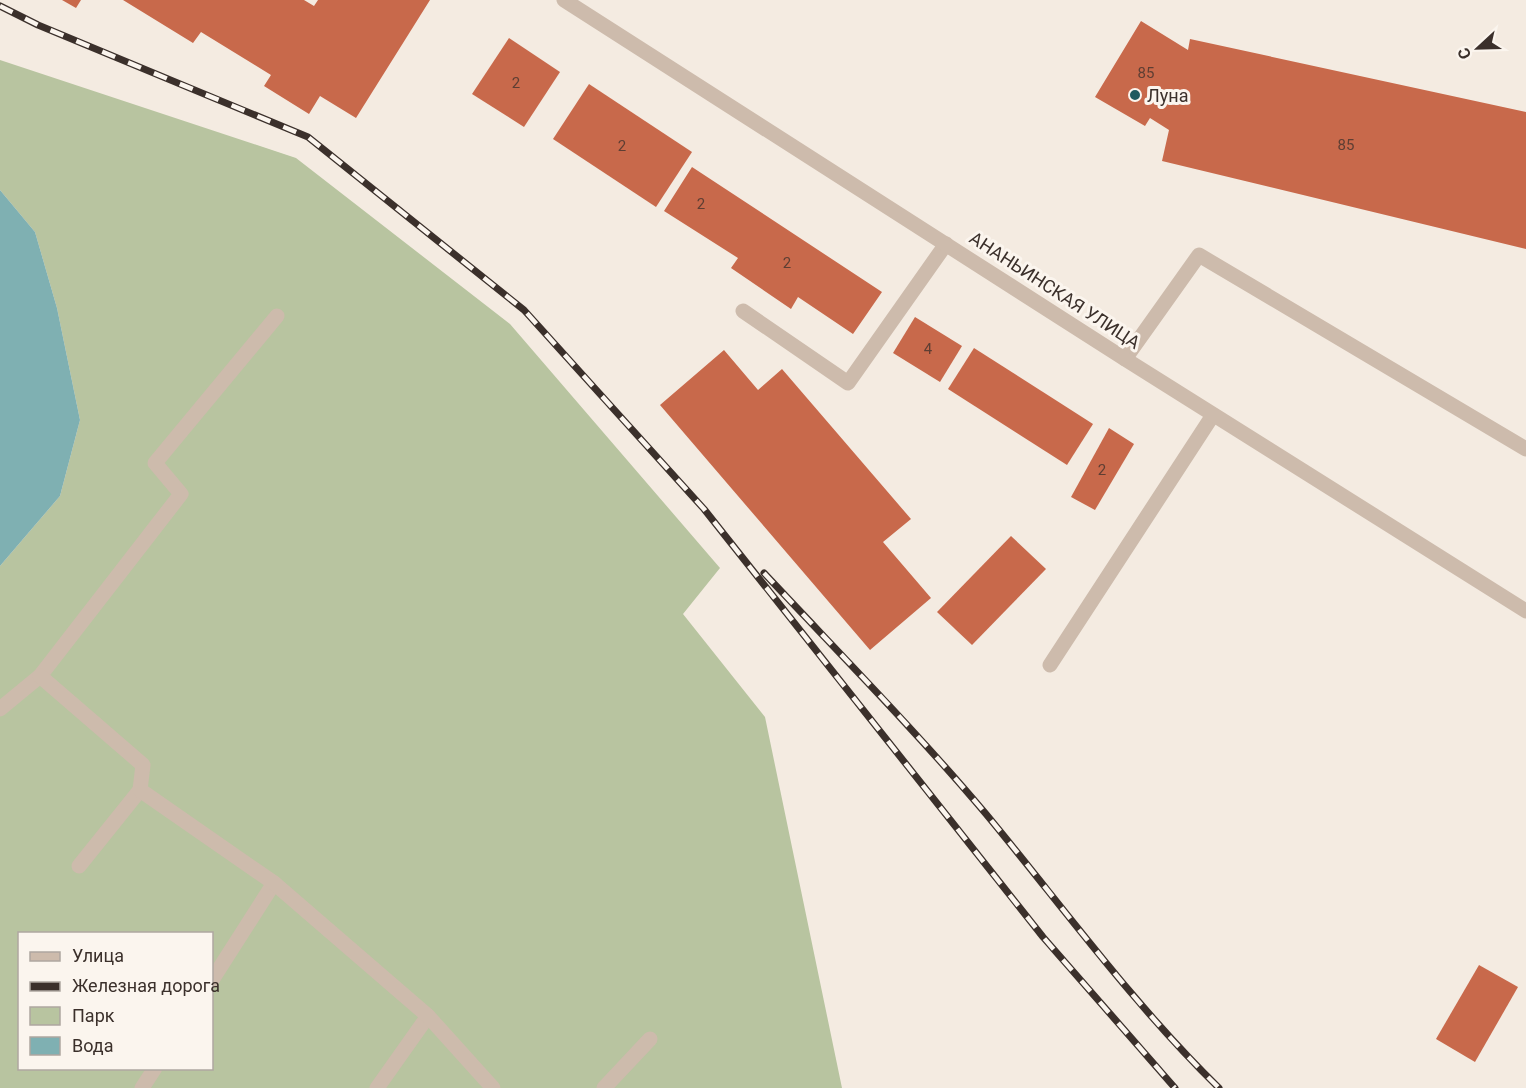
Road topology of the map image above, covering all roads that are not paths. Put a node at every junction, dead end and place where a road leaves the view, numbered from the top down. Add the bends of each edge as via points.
1 (564, 0) edge
2 (946, 244) junction
3 (743, 311) dead end
4 (277, 316) dead end
5 (1125, 359) junction
6 (1213, 415) junction
7 (1526, 449) edge
8 (1526, 611) edge
9 (1050, 665) dead end
10 (40, 676) junction
11 (0, 709) edge
12 (140, 790) junction
13 (79, 866) dead end
14 (274, 883) junction
15 (213, 978) edge
16 (428, 1016) junction
17 (650, 1039) dead end
18 (154, 1070) edge
19 (142, 1088) edge
20 (377, 1088) edge
21 (493, 1088) edge
22 (604, 1088) edge

1 - 2 street, АНАНЬИНСКАЯ УЛИЦА
2 - 3 street via 849,383
2 - 5 street, АНАНЬИНСКАЯ УЛИЦА
4 - 10 street via 155,464 181,494
5 - 6 street, АНАНЬИНСКАЯ УЛИЦА
5 - 7 street via 1199,255
6 - 8 street, АНАНЬИНСКАЯ УЛИЦА
6 - 9 street
10 - 11 street
10 - 12 street via 143,765
12 - 13 street
12 - 14 street
14 - 15 street
14 - 16 street
16 - 20 street
16 - 21 street
17 - 22 street
18 - 19 street

